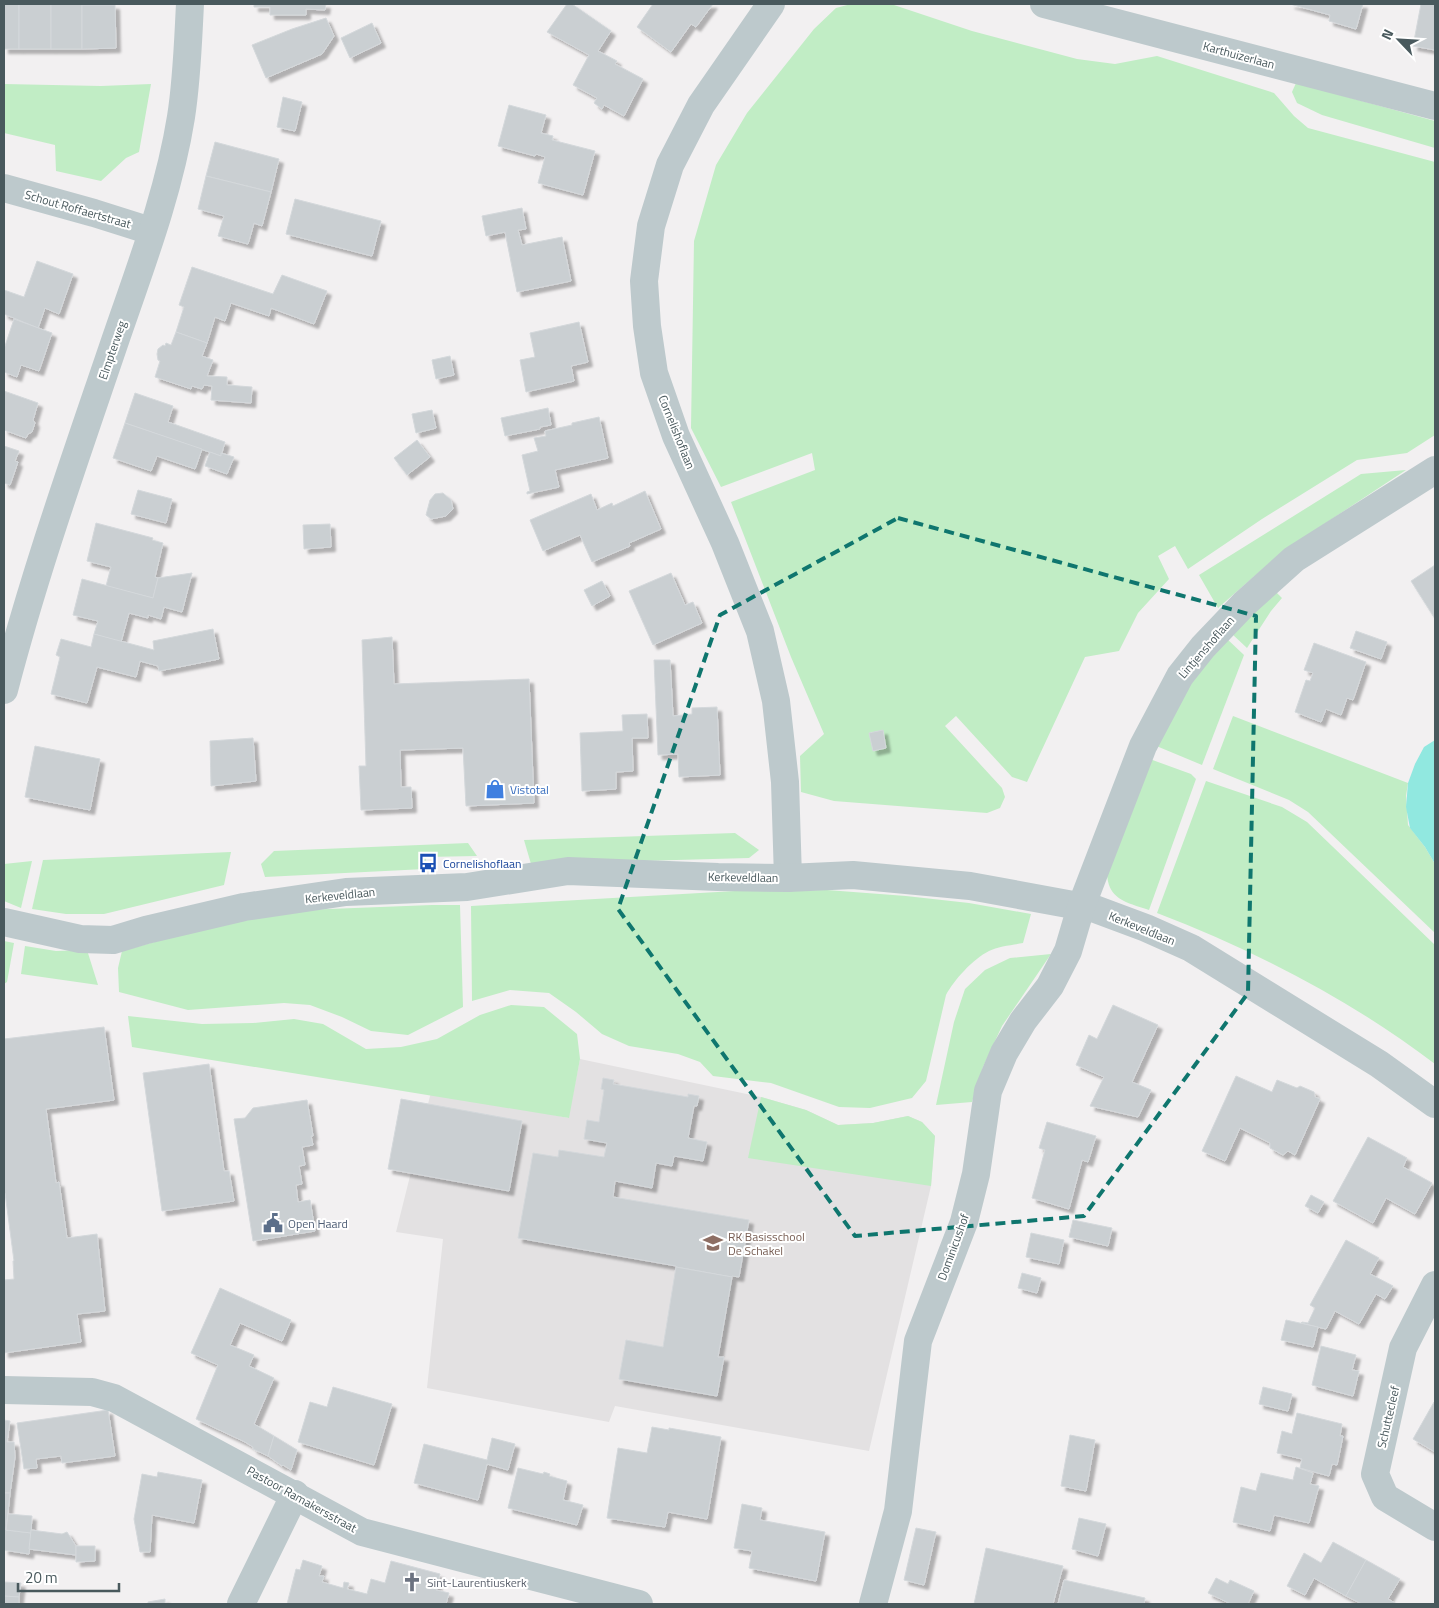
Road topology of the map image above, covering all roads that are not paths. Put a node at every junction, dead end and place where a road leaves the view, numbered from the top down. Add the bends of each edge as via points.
1 (190, 4) edge
2 (771, 4) edge
3 (1044, 4) edge
4 (1435, 106) edge
5 (4, 188) edge
6 (151, 231) junction
7 (1435, 470) edge
8 (4, 690) edge
9 (788, 878) junction
10 (1081, 907) junction
11 (4, 922) edge
12 (1435, 1104) edge
13 (1435, 1285) edge
14 (4, 1390) edge
15 (295, 1494) junction
16 (1435, 1527) edge
17 (241, 1604) edge
18 (639, 1604) edge
19 (873, 1604) edge

1 - 6 street, Elmpterweg via 181,116 170,174
2 - 9 street, Cornelishoflaan via 701,105 670,165 651,226 644,281 654,373 676,436 725,542 762,640 776,701 785,782
3 - 4 street, Karthuizerlaan
5 - 6 street, Schout Roffaertstraat
6 - 8 street, Elmpterweg via 47,541
7 - 10 street, Lintjenshoflaan via 1294,560 1244,604 1203,647 1180,676 1143,746
9 - 10 street, Kerkeveldlaan via 853,875 922,880
9 - 11 street, Kerkeveldlaan via 568,871 467,887 346,892 244,907 113,940 80,939
10 - 12 street, Kerkeveldlaan via 1096,909 1191,948 1379,1064
10 - 19 street, Dominicushof via 1068,951 1050,986 1004,1053 988,1091 976,1174 964,1222 918,1341 898,1511
13 - 16 street, Schuttecleef via 1403,1348 1375,1474 1385,1497
14 - 15 street, Pastoor Ramakersstraat via 92,1392 114,1398
15 - 17 street
15 - 18 street, Pastoor Ramakersstraat via 362,1532

